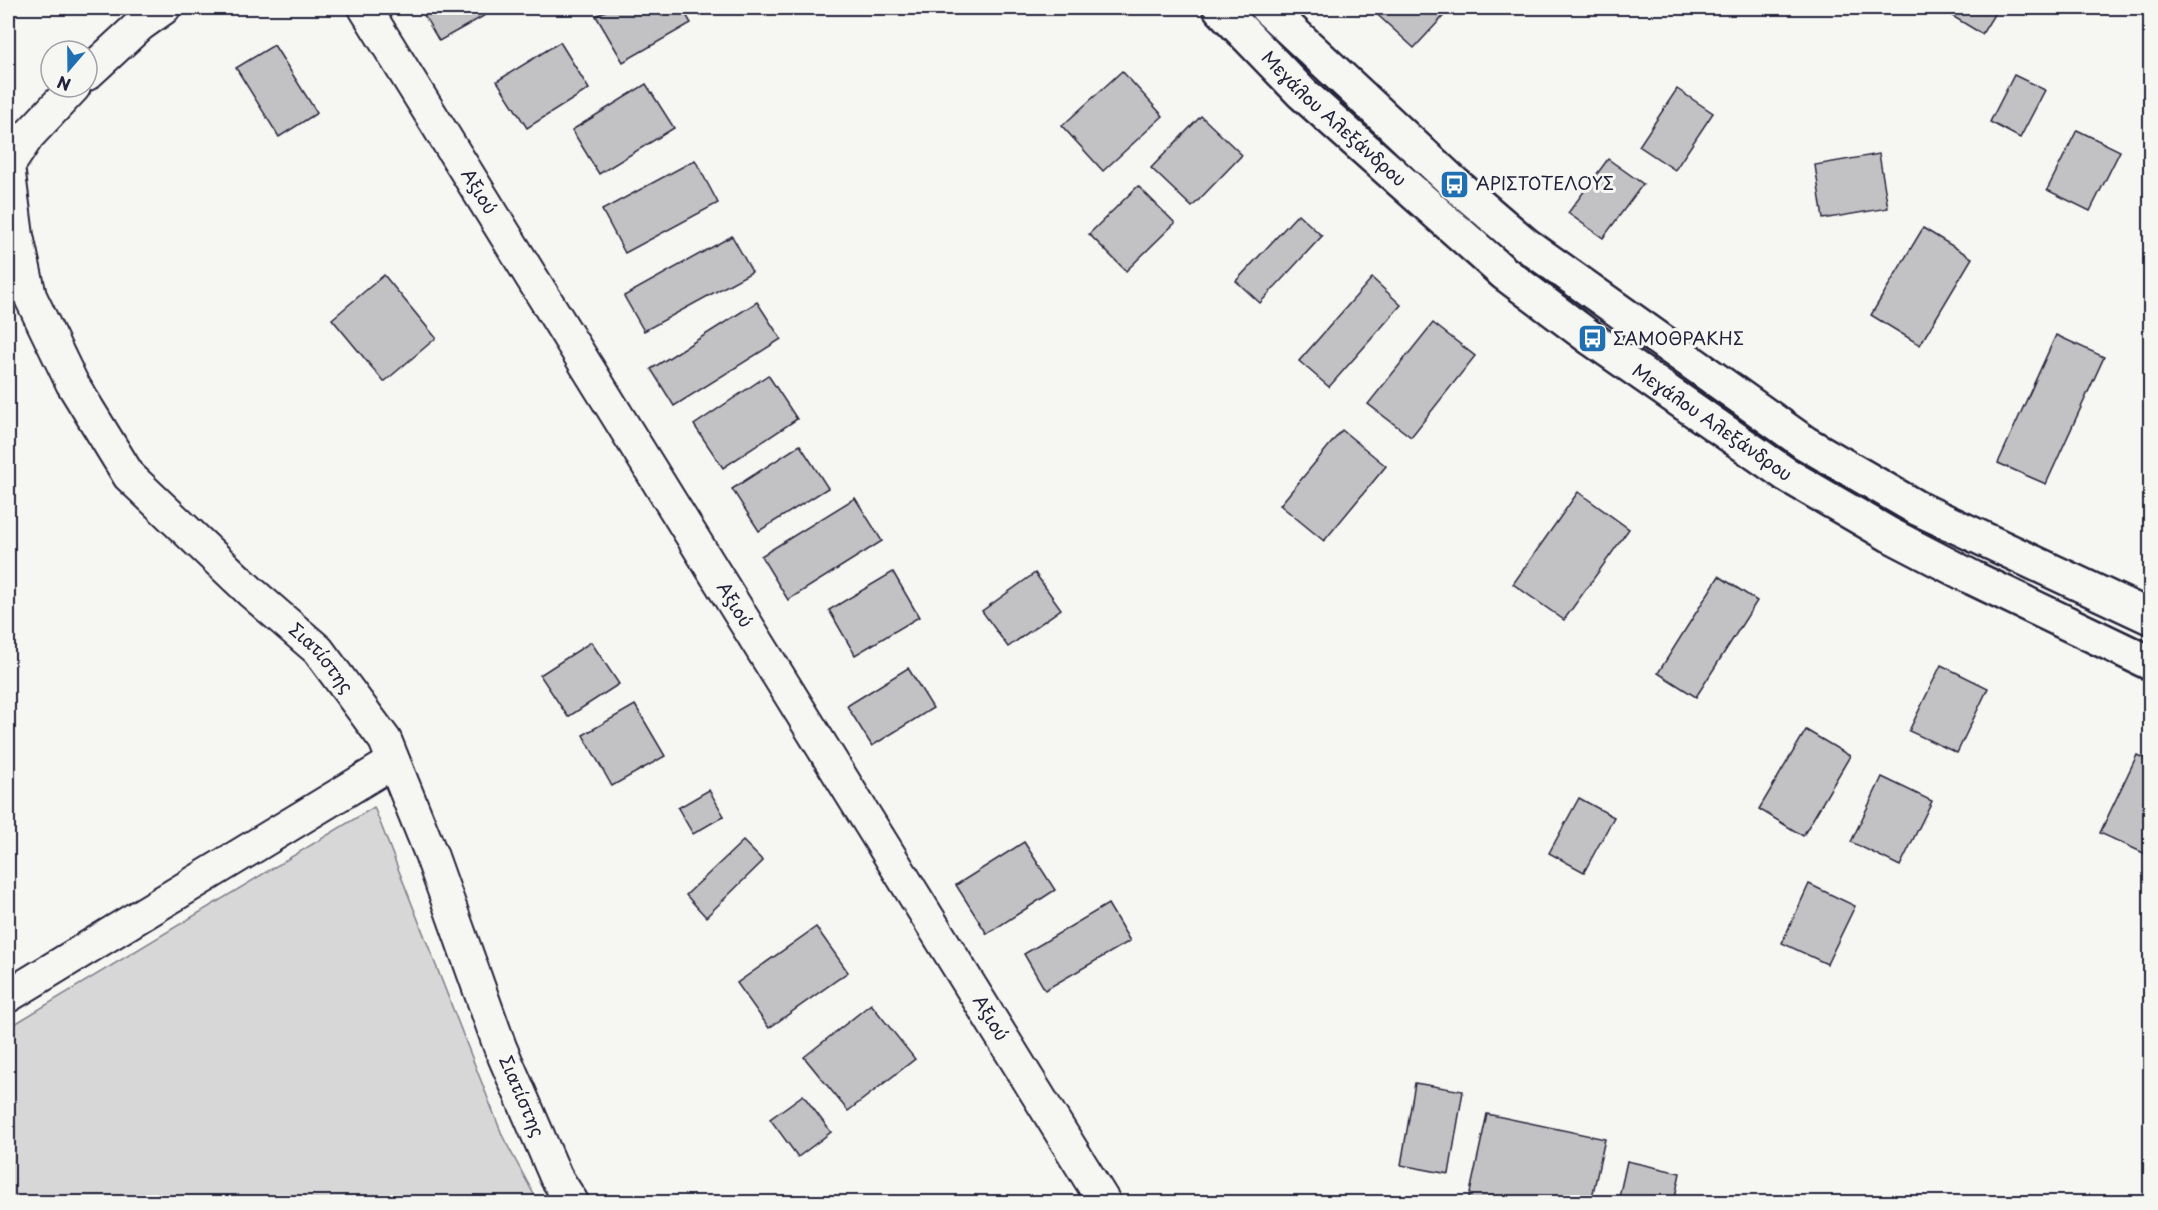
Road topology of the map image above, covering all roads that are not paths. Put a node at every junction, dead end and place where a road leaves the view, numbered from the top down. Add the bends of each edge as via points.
1 (164, 8) edge
2 (365, 8) edge
3 (1220, 8) edge
4 (1267, 8) edge
5 (99, 63) edge
6 (63, 99) edge
7 (8, 166) edge
8 (2151, 617) edge
9 (2151, 663) edge
10 (393, 762) junction
11 (8, 996) edge
12 (572, 1203) edge
13 (1104, 1203) edge

1 - 5 street
2 - 13 street, Αξιού
3 - 9 street, Μεγάλου Αλεξάνδρου via 1302,93 1416,195 1504,273 1592,339 1786,475 1973,578
4 - 8 street, Μεγάλου Αλεξάνδρου via 1525,244 1805,443 1917,508
6 - 7 street via 28,136
7 - 10 street, Σιατίστης via 30,296 72,383 129,476 318,650 385,740
10 - 11 street
10 - 12 street, Σιατίστης via 431,854 500,1047 556,1177

